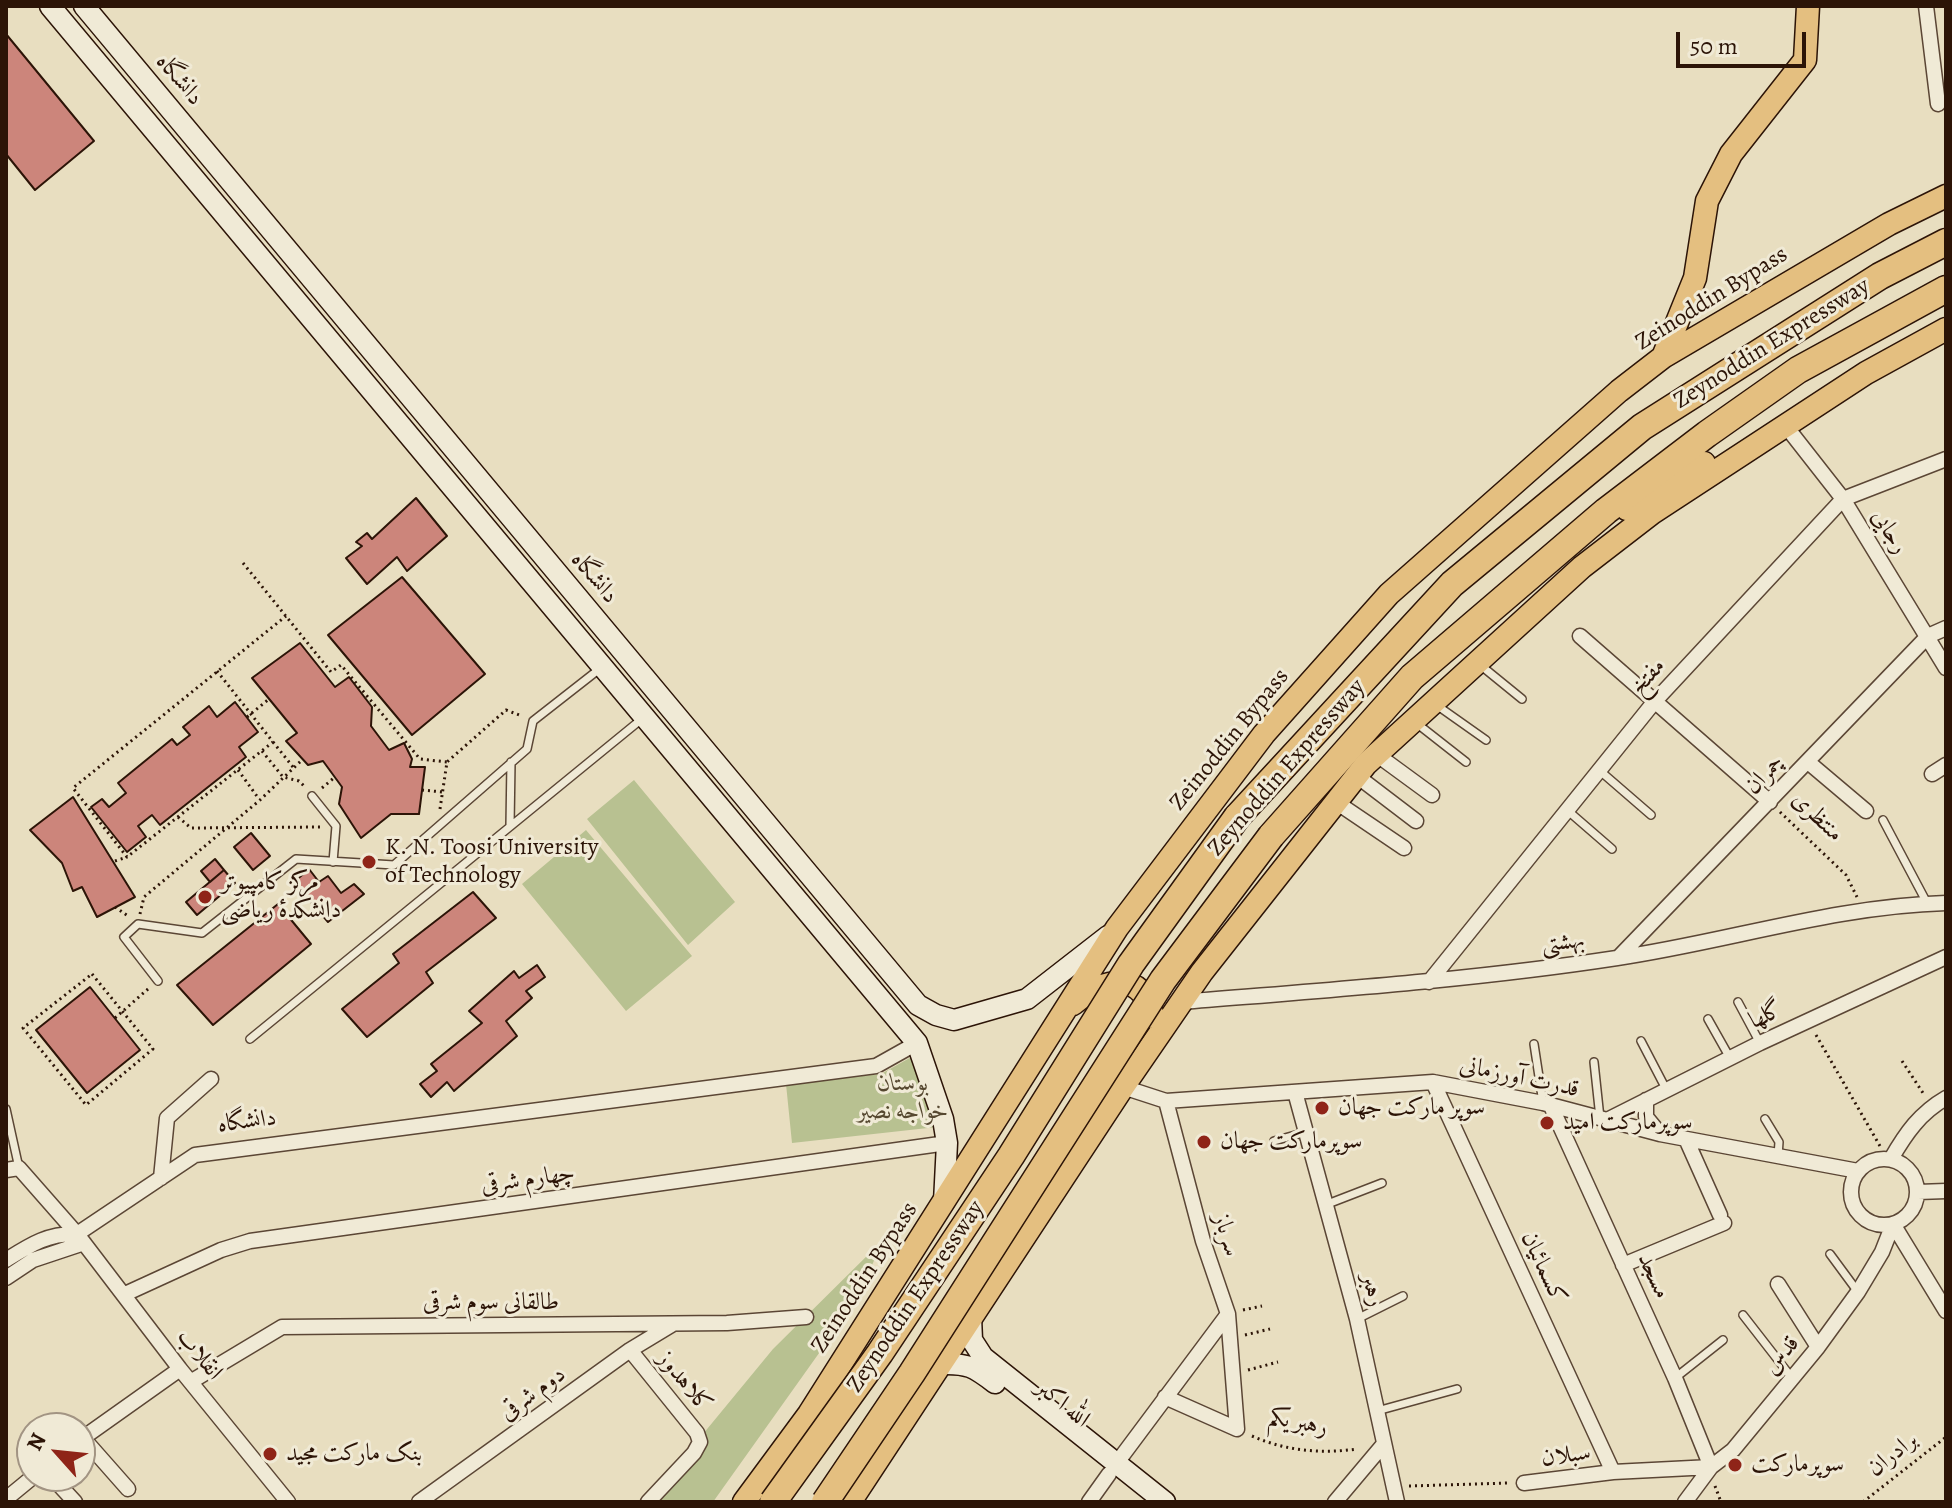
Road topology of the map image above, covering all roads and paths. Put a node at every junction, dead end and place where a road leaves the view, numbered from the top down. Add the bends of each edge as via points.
1 (50, 6) edge
2 (84, 6) edge
3 (1808, 6) edge
4 (1926, 6) edge
5 (1938, 104) dead end
6 (1946, 196) edge
7 (1946, 242) edge
8 (1946, 289) edge
9 (1946, 329) edge
10 (1663, 357) junction
11 (1866, 373) junction
12 (1785, 425) junction
13 (1946, 459) edge
14 (1843, 499) junction
15 (243, 563) dead end
16 (1539, 567) junction
17 (286, 616) junction
18 (1946, 628) edge
19 (1580, 636) dead end
20 (1928, 636) junction
21 (1477, 662) junction
22 (603, 666) junction
23 (1946, 668) edge
24 (217, 671) junction
25 (641, 675) junction
26 (622, 689) junction
27 (269, 699) dead end
28 (1522, 699) dead end
29 (1655, 701) junction
30 (1433, 702) junction
31 (247, 717) dead end
32 (645, 717) junction
33 (533, 721) junction
34 (1413, 721) junction
35 (1486, 740) dead end
36 (273, 742) junction
37 (262, 751) junction
38 (1376, 754) junction
39 (303, 759) dead end
40 (447, 762) junction
41 (511, 762) junction
42 (1466, 762) dead end
43 (1808, 762) junction
44 (1946, 765) edge
45 (293, 767) junction
46 (238, 770) junction
47 (1599, 770) junction
48 (1932, 774) dead end
49 (1357, 776) junction
50 (283, 777) junction
51 (335, 777) dead end
52 (299, 781) dead end
53 (422, 790) dead end
54 (443, 792) junction
55 (1432, 795) dead end
56 (312, 796) joint
57 (260, 800) junction
58 (1336, 802) junction
59 (1770, 802) junction
60 (1567, 810) junction
61 (1866, 811) dead end
62 (1651, 815) dead end
63 (178, 817) junction
64 (1883, 820) dead end
65 (1416, 821) dead end
66 (336, 826) junction
67 (510, 826) junction
68 (769, 827) junction
69 (223, 829) junction
70 (435, 829) junction
71 (748, 841) junction
72 (1404, 848) dead end
73 (1612, 849) dead end
74 (127, 857) junction
75 (115, 861) dead end
76 (333, 862) junction
77 (1927, 903) junction
78 (1946, 903) edge
79 (1864, 911) junction
80 (138, 924) junction
81 (1117, 928) junction
82 (1946, 957) edge
83 (1618, 958) junction
84 (158, 981) joint
85 (1429, 982) junction
86 (1182, 1002) junction
87 (1738, 1002) dead end
88 (123, 1012) junction
89 (1060, 1015) junction
90 (115, 1018) dead end
91 (1708, 1019) dead end
92 (1807, 1021) junction
93 (250, 1039) dead end
94 (1641, 1041) dead end
95 (917, 1043) junction
96 (1760, 1043) junction
97 (1534, 1044) dead end
98 (1730, 1058) junction
99 (1902, 1061) dead end
100 (1594, 1062) dead end
101 (211, 1079) dead end
102 (1433, 1082) junction
103 (1123, 1087) junction
104 (1666, 1089) junction
105 (1295, 1092) junction
106 (1946, 1098) edge
107 (1646, 1100) junction
108 (1166, 1101) junction
109 (1547, 1104) junction
110 (1931, 1107) junction
111 (6, 1109) edge
112 (1603, 1119) junction
113 (1765, 1119) dead end
114 (1306, 1132) junction
115 (1660, 1134) junction
116 (1686, 1139) junction
117 (1274, 1141) dead end
118 (947, 1143) junction
119 (1778, 1156) junction
120 (1887, 1158) junction
121 (12, 1169) edge
122 (1858, 1171) junction
123 (161, 1178) junction
124 (1382, 1183) dead end
125 (1946, 1191) edge
126 (1918, 1192) junction
127 (944, 1202) junction
128 (1325, 1205) junction
129 (1893, 1224) junction
130 (81, 1238) junction
131 (1830, 1254) dead end
132 (6, 1260) edge
133 (1623, 1265) junction
134 (6, 1278) edge
135 (1778, 1284) dead end
136 (1858, 1292) junction
137 (125, 1294) junction
138 (1403, 1296) dead end
139 (1262, 1306) dead end
140 (1946, 1311) edge
141 (1228, 1314) junction
142 (1743, 1315) dead end
143 (806, 1317) dead end
144 (971, 1317) junction
145 (1357, 1319) junction
146 (673, 1323) junction
147 (1270, 1329) dead end
148 (1229, 1339) junction
149 (1723, 1340) dead end
150 (1818, 1347) junction
151 (630, 1350) junction
152 (1278, 1362) dead end
153 (941, 1364) junction
154 (180, 1369) junction
155 (1232, 1373) junction
156 (1675, 1378) junction
157 (1792, 1378) junction
158 (192, 1381) junction
159 (1457, 1389) dead end
160 (1165, 1397) junction
161 (1377, 1411) junction
162 (96, 1429) edge
163 (1237, 1429) junction
164 (1946, 1437) edge
165 (1383, 1445) junction
166 (780, 1452) junction
167 (96, 1454) edge
168 (1711, 1467) junction
169 (1112, 1469) junction
170 (1613, 1472) junction
171 (1524, 1483) joint
172 (1393, 1486) junction
173 (128, 1489) dead end
174 (287, 1501) edge
175 (844, 1501) edge
176 (419, 1502) edge
177 (648, 1502) edge
178 (744, 1502) edge
179 (773, 1502) edge
180 (1089, 1502) edge
181 (1143, 1502) edge
182 (1165, 1502) edge
183 (1335, 1502) edge
184 (1397, 1502) edge
185 (1685, 1502) edge
186 (1863, 1502) edge

1 - 22 main road, دانشگاه
2 - 25 main road, دانشگاه
3 - 10 main road via 1805,60 1731,154 1707,201 1695,278
4 - 5 street
6 - 10 main road, Zeinoddin Bypass
7 - 179 highway, Zeynoddin Expressway, bridge via 1880,276 1642,427 1452,584 1237,817 1131,964 880,1353
8 - 16 highway, Zeynoddin Expressway via 1798,370 1656,472
9 - 11 main road
10 - 81 main road, Zeinoddin Bypass via 1389,594 1264,734
11 - 12 main road
11 - 16 main road via 1656,490
12 - 14 street, رجایی
12 - 21 main road via 1652,513 1582,567
13 - 14 street, مفتخ
14 - 20 street, رجایی
14 - 29 street, مفتخ
15 - 17 path
16 - 175 highway, Zeynoddin Expressway, bridge via 1412,677 1271,836 1163,980 997,1242
17 - 24 path
17 - 40 path via 331,672 341,665 420,759
18 - 20 street, چمران
19 - 29 street, منتظری
20 - 23 street, رجایی
20 - 43 street, چمران
21 - 28 lane
21 - 30 main road
22 - 26 main road, دانشگاه
22 - 33 lane
24 - 36 path
24 - 74 path via 73,788
25 - 26 main road
25 - 68 main road, دانشگاه
26 - 32 main road, دانشگاه
27 - 31 path, bridge
29 - 47 street, مفتخ
29 - 59 street, منتظری
30 - 34 main road
30 - 35 lane
32 - 67 lane
32 - 71 main road, دانشگاه
33 - 40 path via 506,710
33 - 41 lane via 527,749
34 - 38 main road
34 - 42 lane
36 - 37 path
36 - 45 path
37 - 46 path
37 - 50 path
38 - 49 main road
38 - 55 street
39 - 45 path
40 - 54 path
41 - 67 lane
41 - 70 lane
43 - 59 street, چمران
43 - 61 street
44 - 48 street
45 - 50 path
46 - 57 path
46 - 63 path
47 - 60 street, مفتخ
47 - 62 lane
49 - 58 main road
49 - 65 street
50 - 52 path
50 - 57 path
51 - 56 path
53 - 54 path
54 - 70 path
56 - 66 lane
57 - 69 path
58 - 72 street
58 - 86 main road
59 - 79 path, منتظری via 1846,875
59 - 83 street, چمران
60 - 73 lane
60 - 85 street, مفتخ
63 - 69 path via 191,828
63 - 74 path
64 - 77 lane
66 - 69 path
66 - 76 lane
67 - 93 lane
68 - 71 main road
68 - 81 main road, دانشگاه via 918,1005 936,1015 954,1020 1027,999
69 - 80 path via 144,897
70 - 76 lane via 394,865
71 - 95 main road, دانشگاه
74 - 75 path
76 - 80 lane via 296,859 202,933
77 - 78 street, بهشتی
77 - 79 street, بهشتی
79 - 83 street, بهشتی
80 - 84 lane via 124,937
81 - 89 main road, Zeinoddin Bypass
82 - 92 street, گلها
83 - 85 street, بهشتی
84 - 88 path
85 - 86 street, بهشتی
86 - 103 main road
87 - 96 lane
88 - 88 path via 92,974 23,1028 86,1105 153,1049
88 - 90 path
89 - 103 main road via 1110,982 1125,983 1144,994 1153,1017
89 - 127 main road, Zeinoddin Bypass
91 - 98 lane
92 - 96 street, گلها
92 - 120 path
94 - 104 lane
95 - 118 main road, دانشگاه
95 - 123 street, دانشگاه via 876,1066 195,1155
96 - 98 street, گلها
97 - 109 lane
98 - 104 street, گلها
99 - 110 path
100 - 112 lane
101 - 123 street via 167,1118
102 - 105 street, قدرت آورزمانی
102 - 109 street, قدرت آورزمانی
102 - 170 street, کسمائیان
103 - 108 street
103 - 144 main road
104 - 107 street, گلها
105 - 108 street, قدرت آورزمانی
105 - 114 street, رهبر
106 - 110 street
107 - 112 street, گلها
107 - 115 street via 1646,1117
108 - 141 street, سرباز
109 - 112 street, قدرت آورزمانی
109 - 133 street, مسجد
110 - 120 street
111 - 121 lane
112 - 115 street, قدرت آورزمانی
113 - 119 lane via 1779,1142
114 - 117 lane
114 - 128 street, رهبر
115 - 116 street, قدرت آورزمانی
116 - 119 street, قدرت آورزمانی
116 - 133 street via 1722,1219
118 - 127 main road, دانشگاه
118 - 137 street, چهارم شرقی via 250,1241
119 - 122 street, قدرت آورزمانی
120 - 122 street
120 - 126 street via 1910,1170
121 - 130 street, انقلاب
122 - 129 street via 1850,1190 1856,1210 1872,1223
123 - 130 street, دانشگاه
124 - 128 lane
125 - 126 street
126 - 129 street via 1911,1212
127 - 166 main road, Zeinoddin Bypass
128 - 145 street, رهبر
129 - 136 street, قدس
129 - 140 street
130 - 132 street via 62,1233 40,1239
130 - 134 street
130 - 137 street, انقلاب
131 - 136 lane
133 - 156 street, مسجد
135 - 150 street
136 - 150 street, قدس
137 - 154 street, انقلاب
138 - 145 lane
139 - 141 path
141 - 148 street, سرباز
141 - 160 street
142 - 157 lane
143 - 146 street, طالقانی سوم شرقی
144 - 153 main road
144 - 169 main road via 972,1340 983,1357
145 - 161 street, رهبر
146 - 151 street, دوم شرقی
146 - 158 street, طالقانی سوم شرقی via 282,1327
147 - 148 path
148 - 155 street, سرباز
149 - 156 lane
150 - 157 street, قدس
151 - 176 street, دوم شرقی
151 - 177 street, کلاهدوز via 700,1442
152 - 155 path
153 - 169 main road, الله اکبر via 975,1368
153 - 175 main road
154 - 158 street, انقلاب
154 - 162 street
155 - 163 street, سرباز
156 - 168 street, مسجد
157 - 168 street, قدس via 1733,1450
158 - 174 street, انقلاب
159 - 161 lane
160 - 163 street, رهبر یکم
160 - 169 street
161 - 165 street, رهبر
163 - 165 path, رهبر یکم via 1272,1445 1311,1452
164 - 186 path, برادران
165 - 172 street, رهبر
165 - 183 street
166 - 178 main road, Zeinoddin Bypass
166 - 179 main road
167 - 173 street
168 - 170 street
168 - 185 street, قدس
169 - 180 street
169 - 181 main road, الله اکبر
169 - 182 main road
170 - 171 street, سبلان
171 - 172 path
172 - 184 street, رهبر

